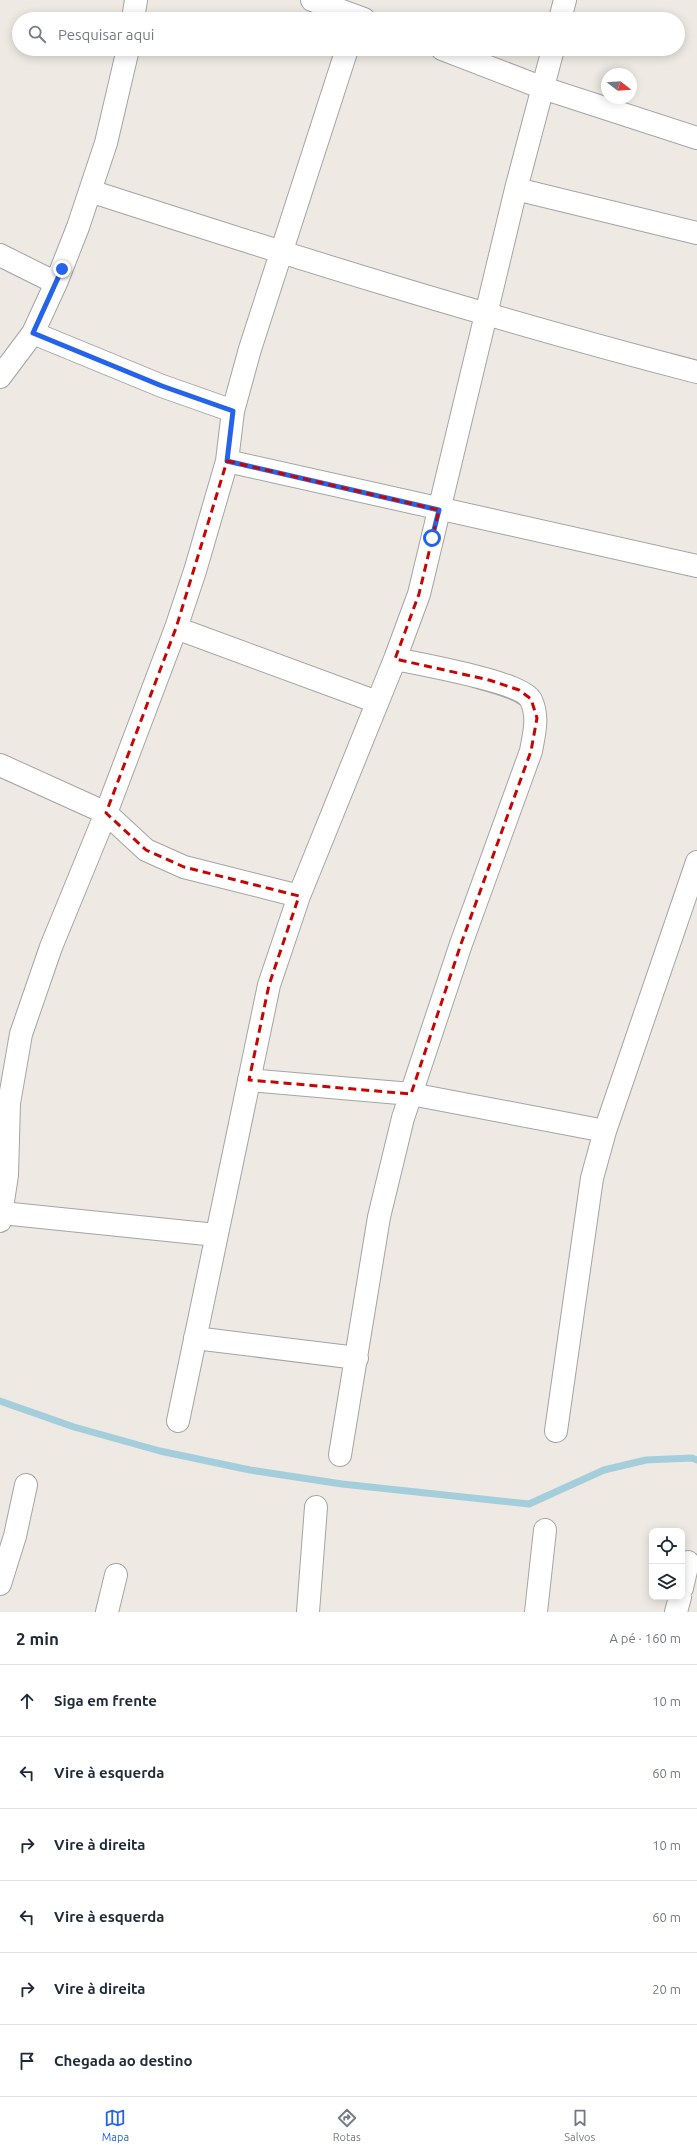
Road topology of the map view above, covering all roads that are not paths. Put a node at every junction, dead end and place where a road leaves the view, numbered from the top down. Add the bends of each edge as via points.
1 (136, 0) edge
2 (312, 0) edge
3 (565, 0) edge
4 (134, 12) edge
5 (354, 12) edge
6 (562, 12) edge
7 (126, 56) edge
8 (345, 56) edge
9 (460, 56) edge
10 (551, 56) edge
11 (543, 88) junction
12 (697, 138) edge
13 (516, 189) junction
14 (90, 190) junction
15 (697, 233) edge
16 (281, 253) junction
17 (0, 255) edge
18 (56, 283) junction
19 (485, 315) junction
20 (33, 333) junction
21 (697, 372) edge
22 (0, 378) edge
23 (233, 411) junction
24 (227, 461) junction
25 (439, 510) junction
26 (697, 566) edge
27 (176, 628) junction
28 (395, 659) junction
29 (376, 702) junction
30 (0, 765) edge
31 (106, 813) junction
32 (697, 862) edge
33 (299, 896) junction
34 (688, 919) edge
35 (249, 1080) junction
36 (411, 1094) junction
37 (5, 1102) edge
38 (605, 1131) junction
39 (1, 1217) edge
40 (216, 1235) junction
41 (195, 1338) junction
42 (357, 1358) junction
43 (178, 1421) dead end
44 (556, 1431) dead end
45 (340, 1454) dead end
46 (26, 1485) dead end
47 (316, 1507) dead end
48 (545, 1530) dead end
49 (688, 1562) dead end
50 (116, 1575) dead end
51 (685, 1575) edge
52 (0, 1584) edge
53 (679, 1600) edge
54 (107, 1612) edge
55 (308, 1612) edge
56 (536, 1612) edge
57 (676, 1612) edge

1 - 4 street
2 - 5 street
3 - 6 street
7 - 14 street via 106,143
8 - 16 street
9 - 11 street
10 - 11 street
11 - 12 street
11 - 13 street
13 - 15 street
13 - 19 street
14 - 16 street
14 - 18 street
16 - 19 street
16 - 23 street
17 - 18 street
18 - 20 street
19 - 21 street
19 - 25 street
20 - 22 street
20 - 23 street via 162,386
23 - 24 street
24 - 25 street
24 - 27 street
25 - 26 street
25 - 28 street via 419,594
27 - 29 street
27 - 31 street
28 - 29 street
28 - 36 street via 489,680 519,690 531,699 537,718 532,751 461,944
29 - 33 street
30 - 31 street
31 - 33 street via 146,850 184,867
31 - 37 street via 51,947 21,1034
32 - 34 street
33 - 35 street via 269,985
34 - 38 street
35 - 36 street
35 - 40 street
36 - 38 street
36 - 42 street via 379,1217
37 - 39 street via 7,1175
38 - 44 street via 592,1178
39 - 40 street
40 - 41 street
41 - 42 street
41 - 43 street
42 - 45 street
46 - 52 street via 15,1536
47 - 55 street
48 - 56 street
49 - 51 street
50 - 54 street
53 - 57 street

